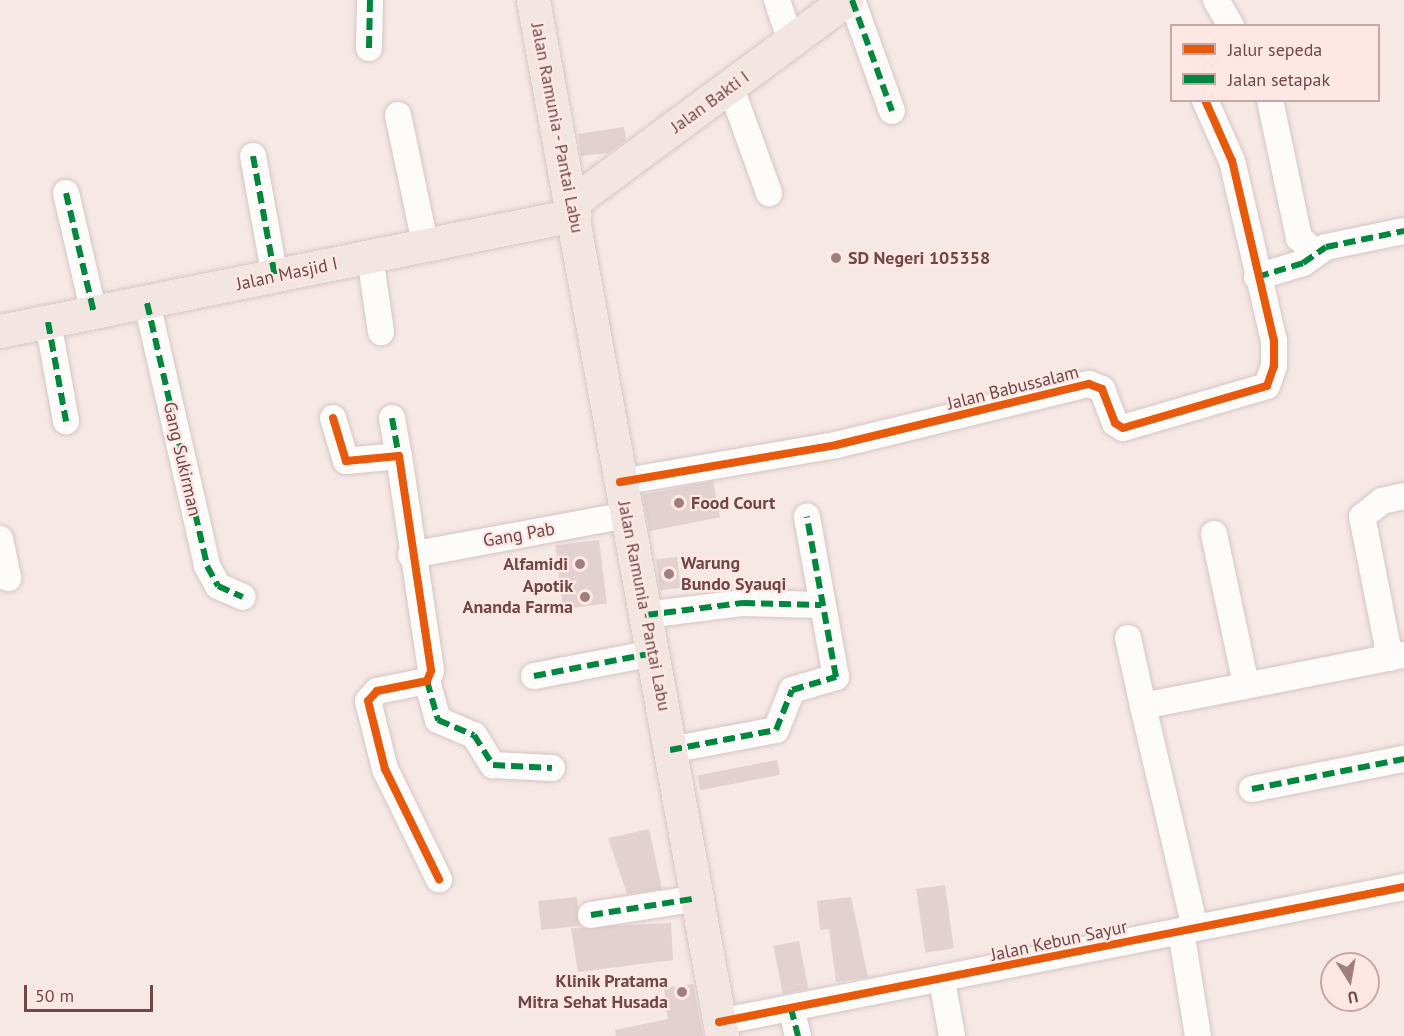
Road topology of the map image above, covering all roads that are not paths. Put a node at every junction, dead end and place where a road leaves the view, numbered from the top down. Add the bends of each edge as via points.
1 (370, 0) edge
2 (532, 0) edge
3 (777, 0) edge
4 (846, 0) edge
5 (852, 0) edge
6 (1216, 0) edge
7 (1230, 24) edge
8 (791, 42) junction
9 (369, 48) dead end
10 (730, 88) junction
11 (1205, 102) edge
12 (1270, 102) edge
13 (892, 111) dead end
14 (398, 115) dead end
15 (253, 156) dead end
16 (66, 193) dead end
17 (769, 193) dead end
18 (573, 208) junction
19 (1404, 231) edge
20 (426, 248) junction
21 (1314, 251) junction
22 (370, 257) junction
23 (275, 277) junction
24 (1257, 277) junction
25 (147, 303) junction
26 (94, 313) junction
27 (48, 322) junction
28 (0, 331) edge
29 (381, 332) dead end
30 (333, 418) dead end
31 (392, 418) dead end
32 (66, 421) dead end
33 (399, 456) junction
34 (620, 482) junction
35 (1404, 496) edge
36 (626, 515) junction
37 (807, 517) dead end
38 (1214, 534) dead end
39 (0, 539) edge
40 (411, 555) junction
41 (8, 578) dead end
42 (243, 597) dead end
43 (821, 605) junction
44 (646, 615) junction
45 (1128, 638) dead end
46 (653, 653) junction
47 (1397, 657) edge
48 (534, 676) dead end
49 (427, 681) junction
50 (1246, 685) junction
51 (1143, 706) junction
52 (670, 750) junction
53 (1404, 759) edge
54 (552, 768) dead end
55 (1252, 789) dead end
56 (439, 879) dead end
57 (1404, 887) edge
58 (698, 898) junction
59 (591, 915) dead end
60 (1188, 929) junction
61 (942, 980) junction
62 (791, 1008) junction
63 (720, 1029) edge
64 (798, 1036) edge
65 (952, 1036) edge
66 (1198, 1036) edge

1 - 9 street
2 - 18 main road, Jalan Ramunia - Pantai Labu
3 - 8 street
4 - 8 main road, Jalan Bakti I
5 - 13 street
6 - 7 street
8 - 10 main road, Jalan Bakti I
10 - 17 street
10 - 18 main road, Jalan Bakti I
11 - 24 street, Jalan Babussalam via 1232,161
12 - 21 street via 1299,238
14 - 20 street
15 - 23 street
16 - 26 street
18 - 20 main road, Jalan Masjid I
18 - 34 main road, Jalan Ramunia - Pantai Labu
19 - 21 street
20 - 22 main road, Jalan Masjid I
21 - 24 street via 1303,262
22 - 23 main road, Jalan Masjid I
22 - 29 street
23 - 25 main road, Jalan Masjid I
24 - 34 street, Jalan Babussalam via 1274,341 1271,380 1259,390 1122,428 1115,423 1102,389 1089,384 836,445
25 - 26 main road, Jalan Masjid I
25 - 42 street, Gang Sukirman via 207,566 218,586
26 - 27 main road, Jalan Masjid I
27 - 28 main road, Jalan Masjid I
27 - 32 street
30 - 33 street via 348,463
31 - 33 street
33 - 40 street
34 - 36 main road, Jalan Ramunia - Pantai Labu
35 - 47 street via 1375,505 1362,517
36 - 40 street, Gang Pab
36 - 44 main road, Jalan Ramunia - Pantai Labu
37 - 43 street
38 - 50 street
39 - 41 street
40 - 49 street via 431,671
43 - 44 street via 743,603
43 - 52 street via 837,677 792,690 776,730
44 - 46 main road, Jalan Ramunia - Pantai Labu
45 - 51 street
46 - 48 street
46 - 52 main road, Jalan Ramunia - Pantai Labu
47 - 50 street
49 - 54 street via 438,720 474,735 493,765
49 - 56 street via 376,691 368,701 385,769
50 - 51 street
51 - 60 street
52 - 58 main road, Jalan Ramunia - Pantai Labu
53 - 55 street
57 - 60 street, Jalan Kebun Sayur
58 - 59 street
58 - 63 main road, Jalan Ramunia - Pantai Labu
60 - 61 street, Jalan Kebun Sayur
60 - 66 street
61 - 62 street, Jalan Kebun Sayur
61 - 65 street
62 - 63 street, Jalan Kebun Sayur
62 - 64 street

